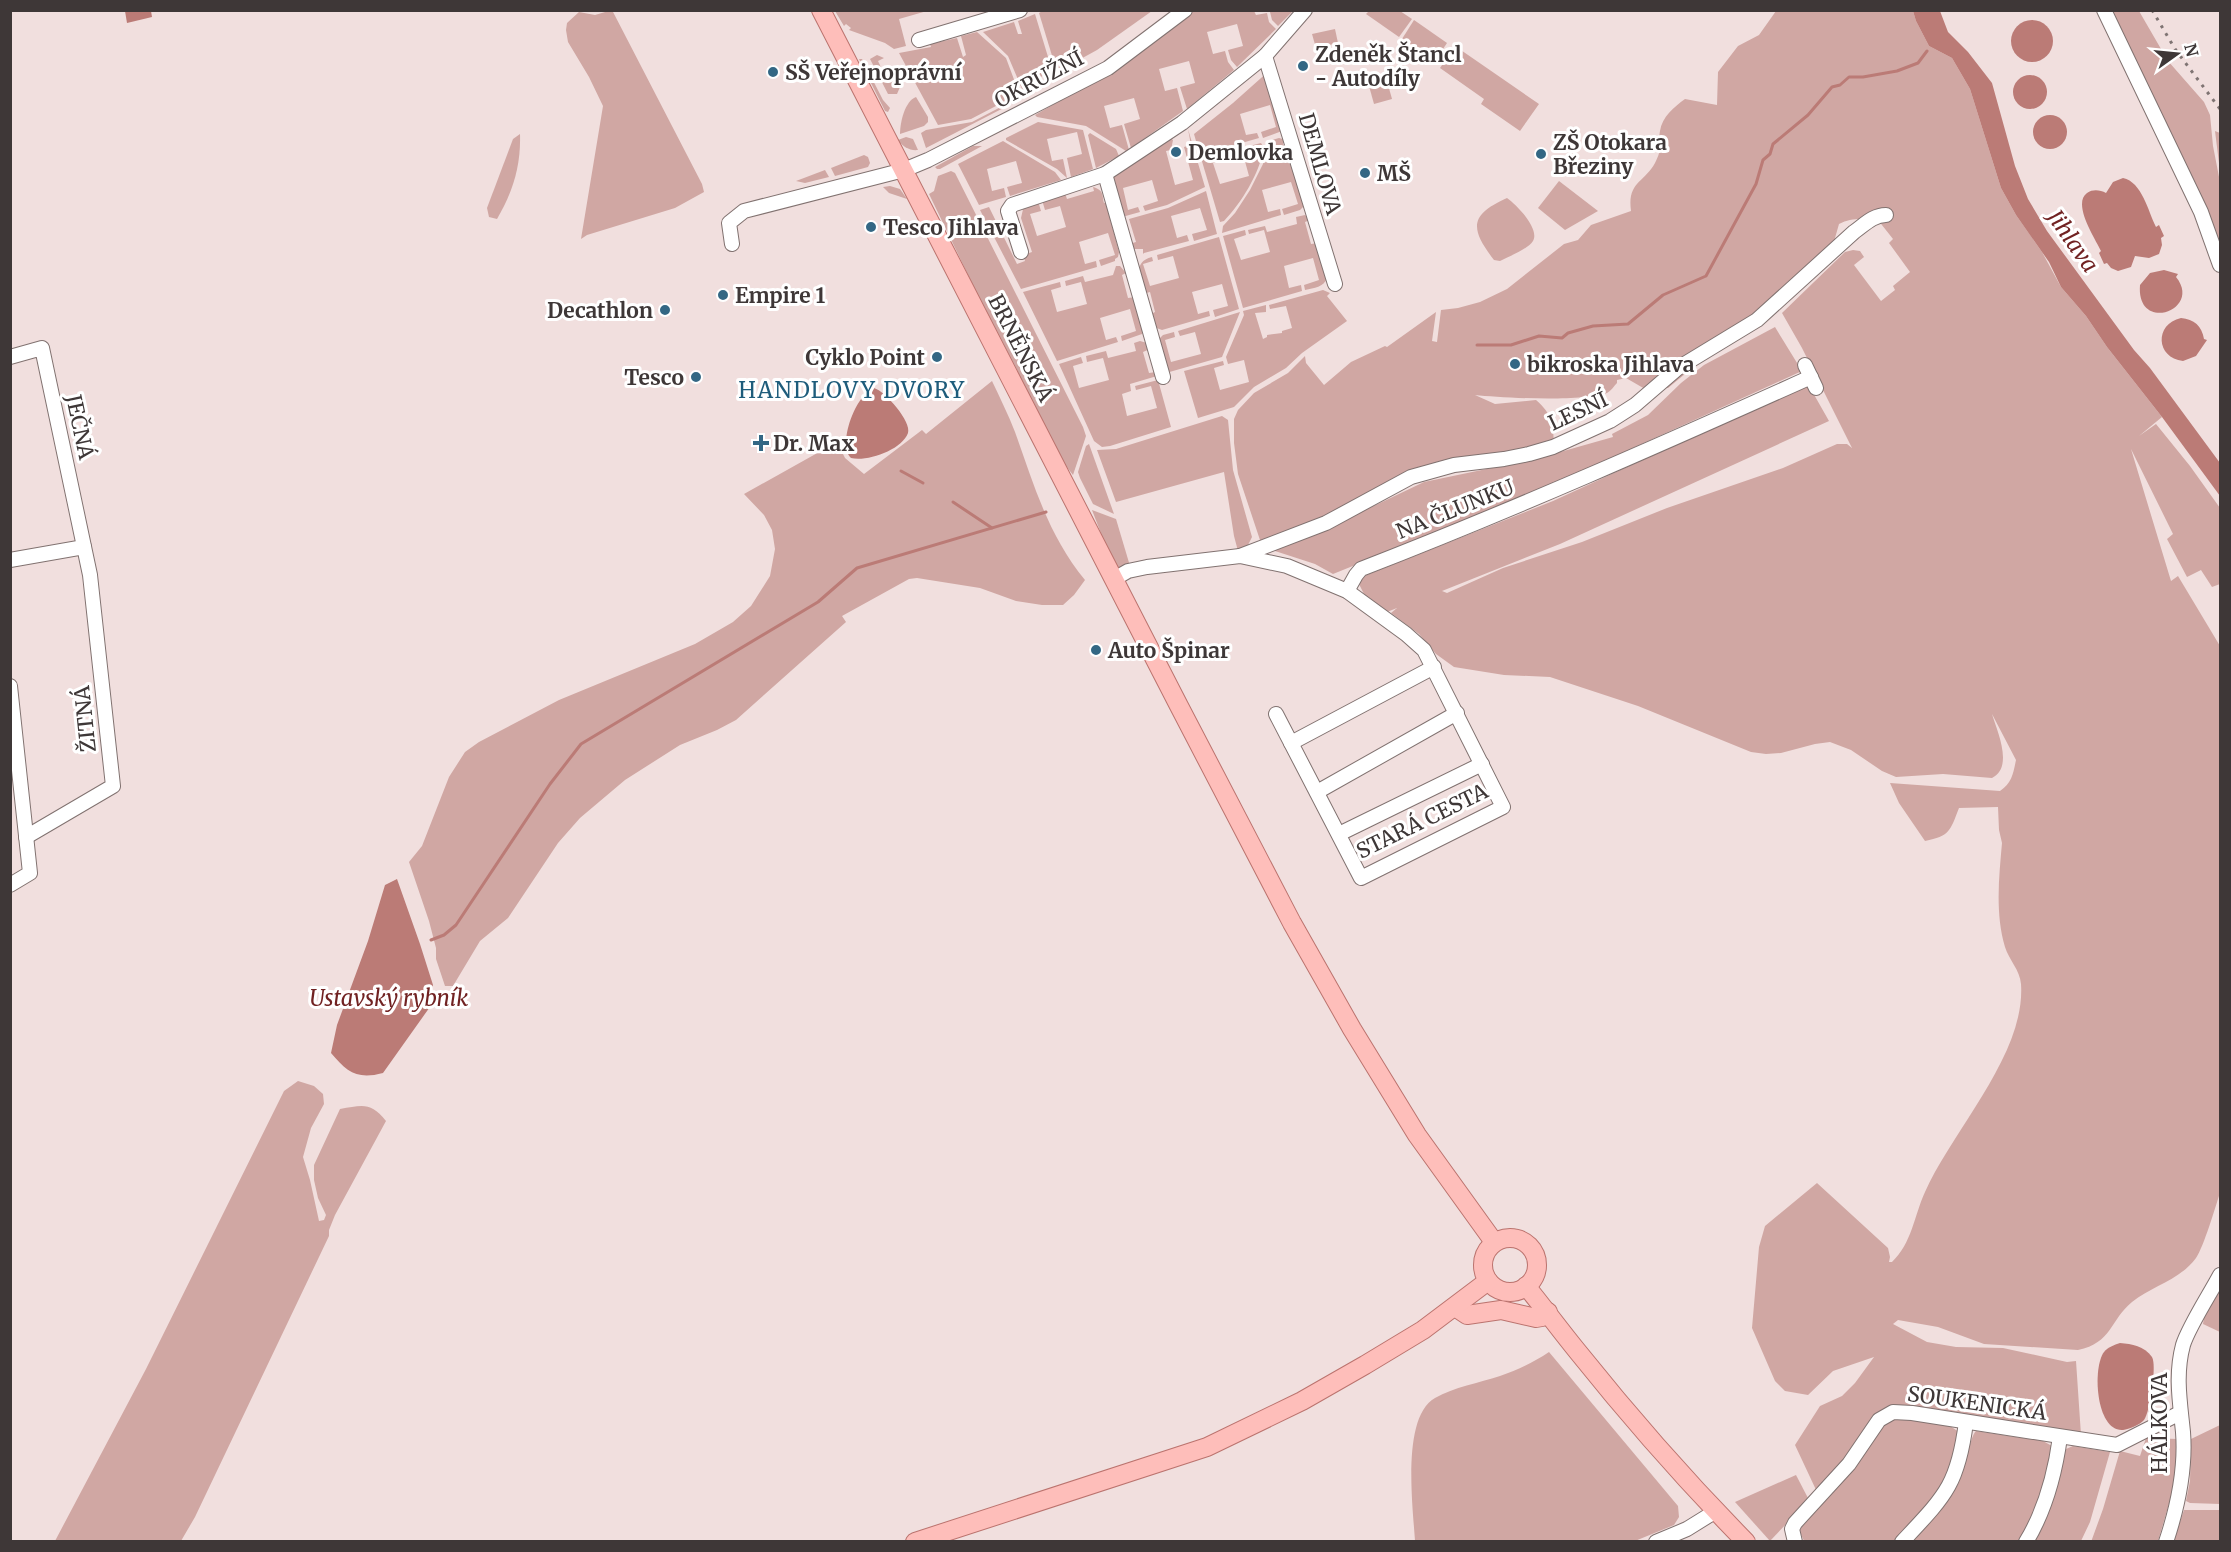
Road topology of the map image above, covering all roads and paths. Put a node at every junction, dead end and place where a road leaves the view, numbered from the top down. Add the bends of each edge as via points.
1 (822, 10) edge
2 (1020, 10) edge
3 (1185, 10) edge
4 (1305, 10) edge
5 (2104, 10) edge
6 (919, 40) dead end
7 (1265, 56) junction
8 (904, 171) junction
9 (1105, 174) junction
10 (1886, 215) dead end
11 (732, 244) dead end
12 (1021, 252) dead end
13 (2220, 265) edge
14 (1335, 284) dead end
15 (10, 357) edge
16 (1163, 377) dead end
17 (1811, 377) dead end
18 (84, 547) junction
19 (1240, 556) junction
20 (10, 560) edge
21 (1114, 579) junction
22 (1347, 591) junction
23 (1434, 667) junction
24 (10, 686) edge
25 (1457, 713) junction
26 (1276, 714) dead end
27 (1291, 743) junction
28 (1482, 764) junction
29 (1317, 792) junction
30 (1339, 834) junction
31 (26, 837) junction
32 (10, 885) edge
33 (1494, 1242) junction
34 (2220, 1275) edge
35 (1488, 1281) junction
36 (1526, 1286) junction
37 (1455, 1307) junction
38 (1548, 1312) junction
39 (2180, 1413) junction
40 (1966, 1422) junction
41 (2060, 1437) junction
42 (1716, 1511) junction
43 (915, 1542) edge
44 (1656, 1542) edge
45 (1746, 1542) edge
46 (1795, 1542) edge
47 (1902, 1542) edge
48 (2026, 1542) edge
49 (2166, 1542) edge

1 - 8 main road, BRNĚNSKÁ
2 - 6 street
3 - 8 street, OKRUŽNÍ via 1108,68
4 - 7 street
5 - 13 street via 2201,212
7 - 9 street via 1182,123
7 - 14 street, DEMLOVA
8 - 11 street via 744,211 729,223
8 - 21 main road, BRNĚNSKÁ
9 - 12 street via 1012,205 1008,211
9 - 16 street
10 - 19 street, LESNÍ via 1870,220 1854,232 1757,320 1678,368 1610,421 1537,452 1454,465 1411,477 1326,523
15 - 18 street, JEČNÁ via 42,348
17 - 22 street, NA ČLUNKU via 1484,521 1361,569
18 - 20 street
18 - 31 street, ŽITNÁ via 113,786
19 - 21 street via 1147,567
19 - 22 street via 1287,566
21 - 33 main road, BRNĚNSKÁ via 1292,923 1352,1029 1417,1135
22 - 23 street, STARÁ CESTA via 1420,646
23 - 25 street, STARÁ CESTA
23 - 27 street
24 - 31 street
25 - 28 street, STARÁ CESTA
25 - 29 street
26 - 27 street, STARÁ CESTA
27 - 29 street, STARÁ CESTA
28 - 30 street, STARÁ CESTA
28 - 30 street, STARÁ CESTA via 1503,807 1362,878
29 - 30 street, STARÁ CESTA
31 - 32 street via 30,873
33 - 35 main road via 1483,1260
33 - 36 main road via 1508,1237 1529,1245 1537,1267
34 - 39 street, HÁLKOVA via 2184,1343 2178,1390
35 - 36 main road via 1502,1291
35 - 37 main road
36 - 38 main road
37 - 38 main road via 1467,1315 1501,1310 1536,1318
37 - 43 main road via 1333,1384 1207,1447
38 - 42 main road
39 - 41 street, SOUKENICKÁ via 2118,1445
39 - 49 street, HÁLKOVA via 2182,1475 2178,1508
40 - 41 street, SOUKENICKÁ
40 - 46 street, SOUKENICKÁ via 1912,1413 1885,1415 1849,1464 1795,1523
40 - 47 street via 1959,1466 1949,1488
41 - 48 street via 2056,1468 2045,1502
42 - 44 street
42 - 45 main road

